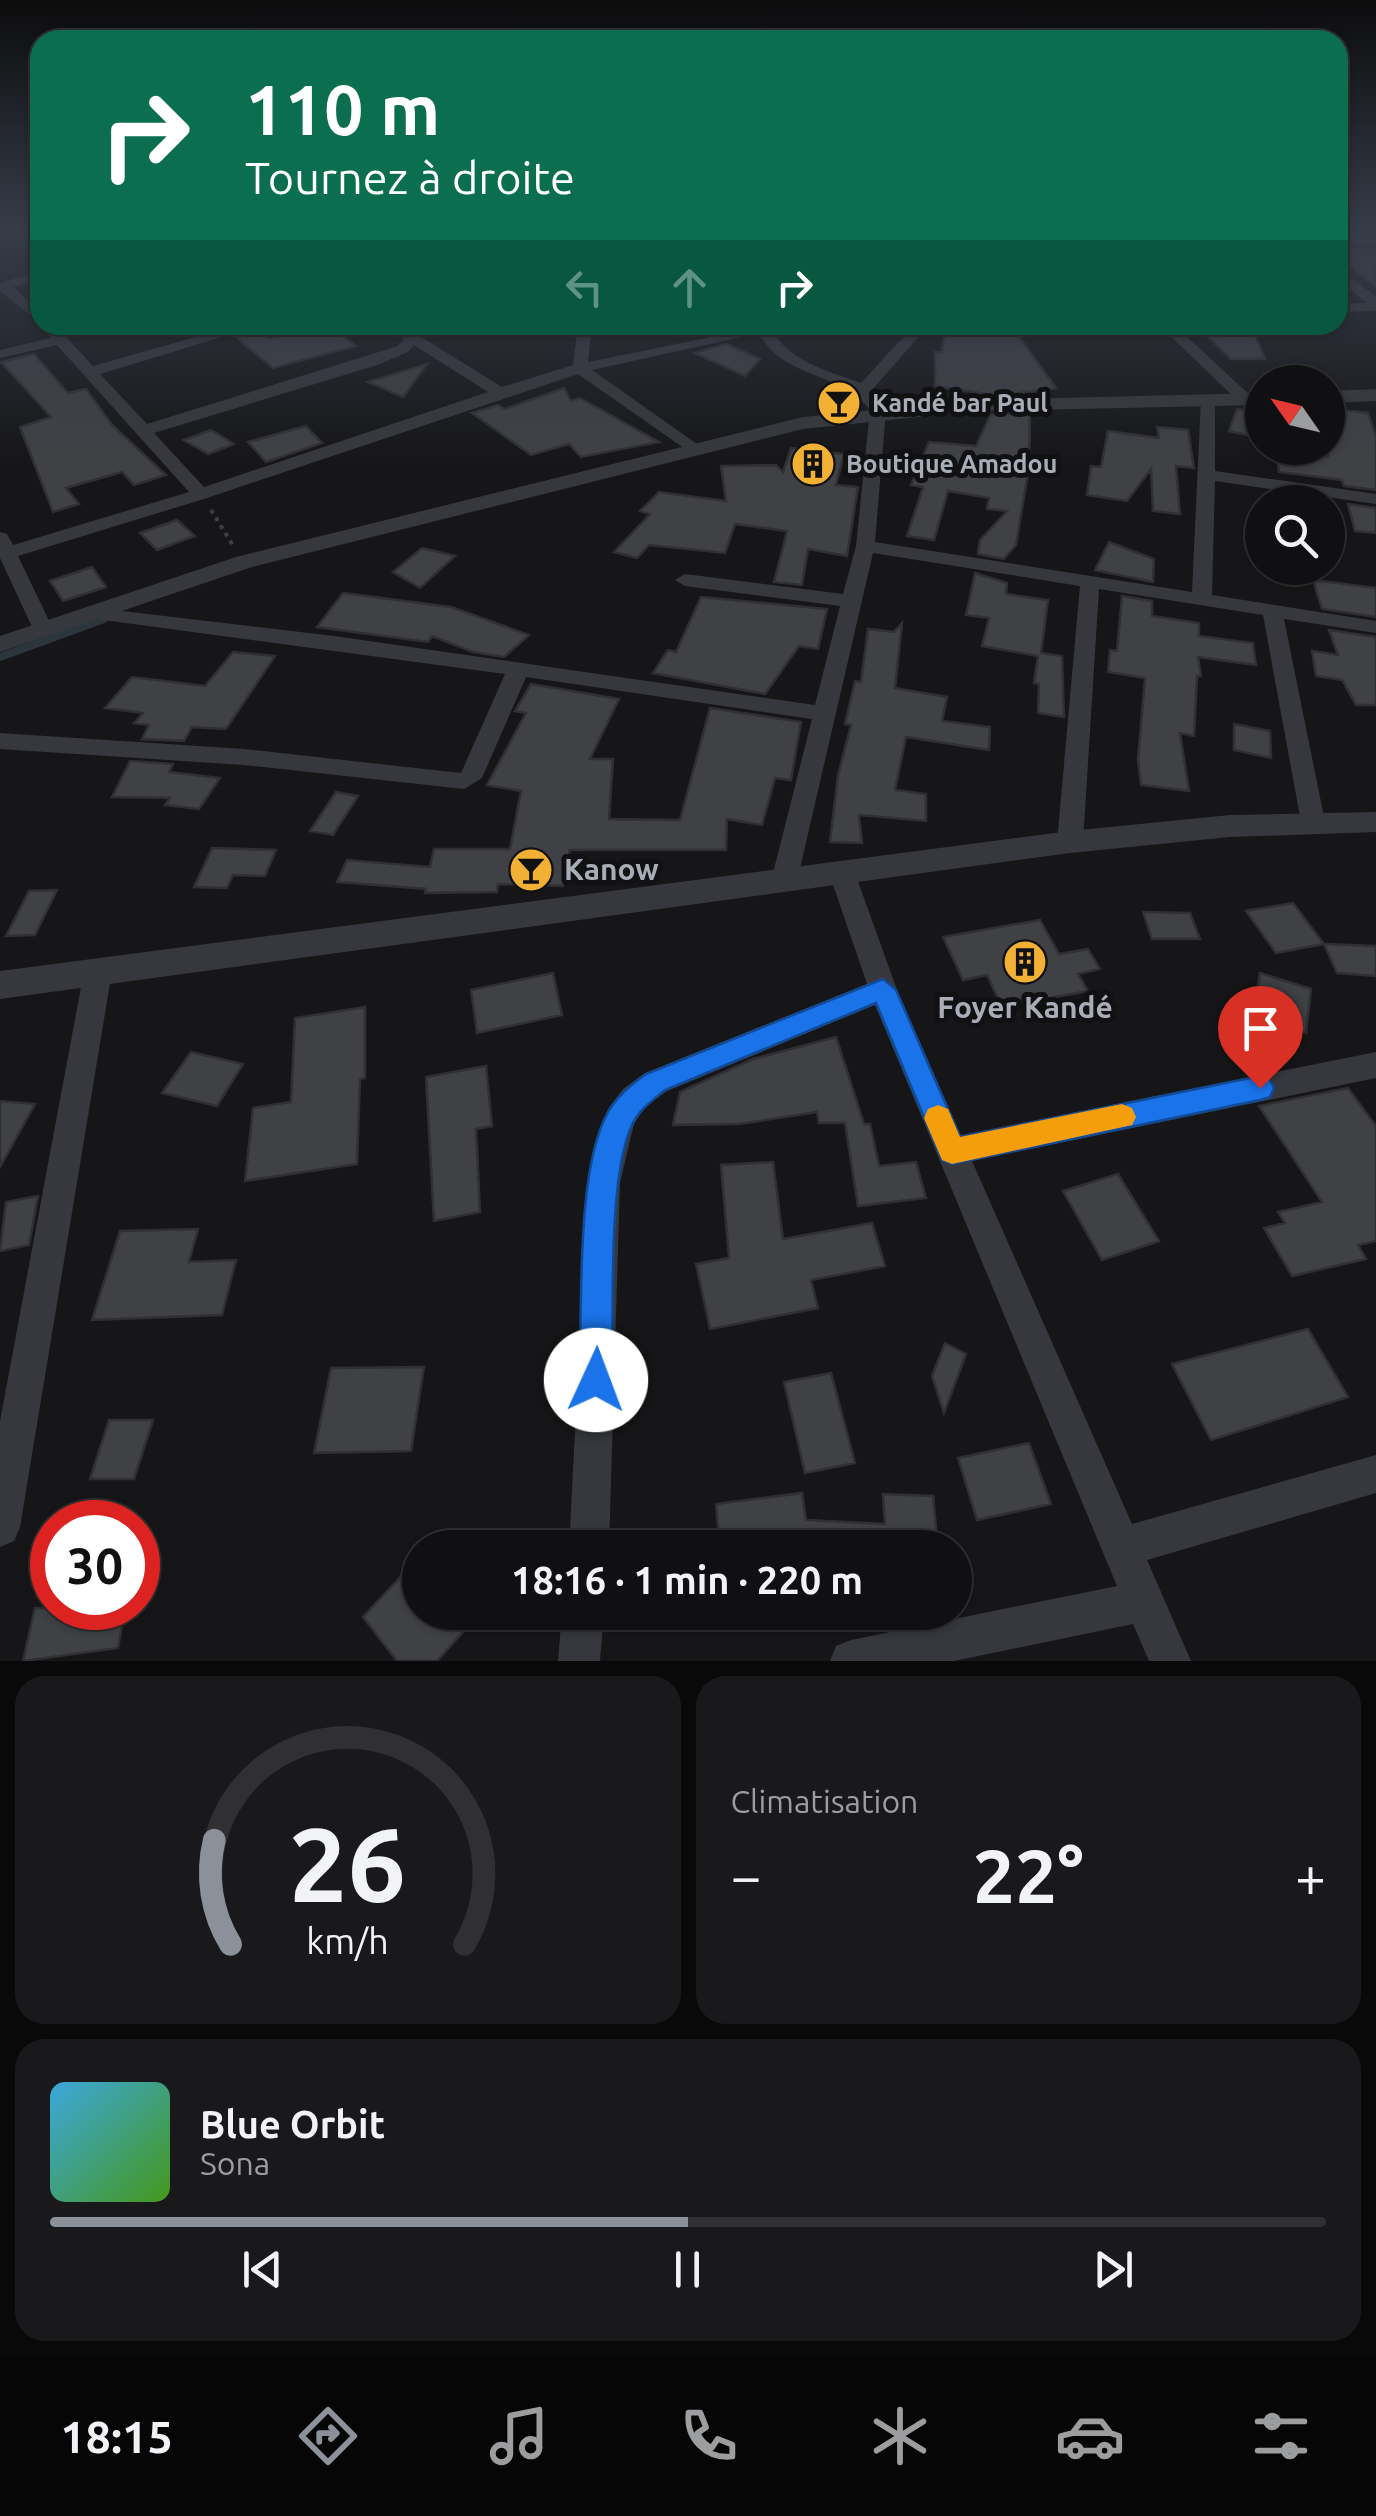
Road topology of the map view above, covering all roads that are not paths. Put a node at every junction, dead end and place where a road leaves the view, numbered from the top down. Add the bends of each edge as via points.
1 (58, 335) edge
2 (214, 335) edge
3 (407, 335) edge
4 (584, 335) edge
5 (723, 335) edge
6 (766, 335) edge
7 (913, 335) edge
8 (1178, 335) edge
9 (412, 338) junction
10 (63, 339) junction
11 (0, 354) edge
12 (580, 368) junction
13 (93, 370) junction
14 (864, 390) junction
15 (1245, 391) edge
16 (500, 393) junction
17 (1375, 396) edge
18 (1345, 397) edge
19 (1209, 399) junction
20 (1245, 399) edge
21 (878, 410) junction
22 (146, 430) junction
23 (691, 448) junction
24 (1209, 475) junction
25 (201, 494) junction
26 (1376, 499) edge
27 (5, 545) edge
28 (865, 546) junction
29 (684, 580) dead end
30 (1090, 582) junction
31 (850, 601) junction
32 (1202, 601) junction
33 (1274, 613) junction
34 (88, 614) junction
35 (1376, 628) edge
36 (43, 629) junction
37 (0, 644) edge
38 (518, 668) junction
39 (826, 714) junction
40 (0, 741) edge
41 (1313, 822) junction
42 (1372, 827) edge
43 (1070, 842) junction
44 (842, 873) junction
45 (786, 877) junction
46 (98, 972) junction
47 (0, 984) edge
48 (883, 990) junction
49 (1376, 1065) edge
50 (952, 1151) junction
51 (1376, 1474) edge
52 (0, 1527) edge
53 (590, 1530) edge
54 (1122, 1546) junction
55 (1144, 1601) junction
56 (582, 1630) edge
57 (579, 1661) edge
58 (851, 1661) edge
59 (1170, 1661) edge

1 - 10 street
2 - 13 street
3 - 9 street
4 - 12 street
5 - 12 street
6 - 14 street via 792,357
7 - 14 street
8 - 15 street
9 - 16 street
9 - 22 street via 372,362
10 - 11 street
10 - 13 street
12 - 16 street
12 - 23 street
13 - 22 street
14 - 21 street
16 - 25 street
17 - 18 street
19 - 20 street
19 - 21 street
19 - 24 street
21 - 23 street
21 - 28 street
22 - 25 street
23 - 34 street via 244,562
24 - 26 street
24 - 32 street
25 - 27 street
27 - 36 street
28 - 30 street
28 - 31 street
29 - 31 street
30 - 32 street
30 - 43 street
31 - 39 street
32 - 33 street
33 - 35 street
33 - 41 street
34 - 36 street
34 - 38 street
36 - 37 street
38 - 39 street
38 - 40 street via 464,781 244,757
39 - 45 street
41 - 42 street
41 - 43 street
43 - 44 street
44 - 45 street
44 - 48 street
45 - 46 street
46 - 47 street
46 - 52 street
48 - 50 street
48 - 53 street via 656,1082 619,1119 604,1183
49 - 50 street
50 - 54 street
51 - 54 street
54 - 55 street
55 - 58 street
55 - 59 street
56 - 57 street

